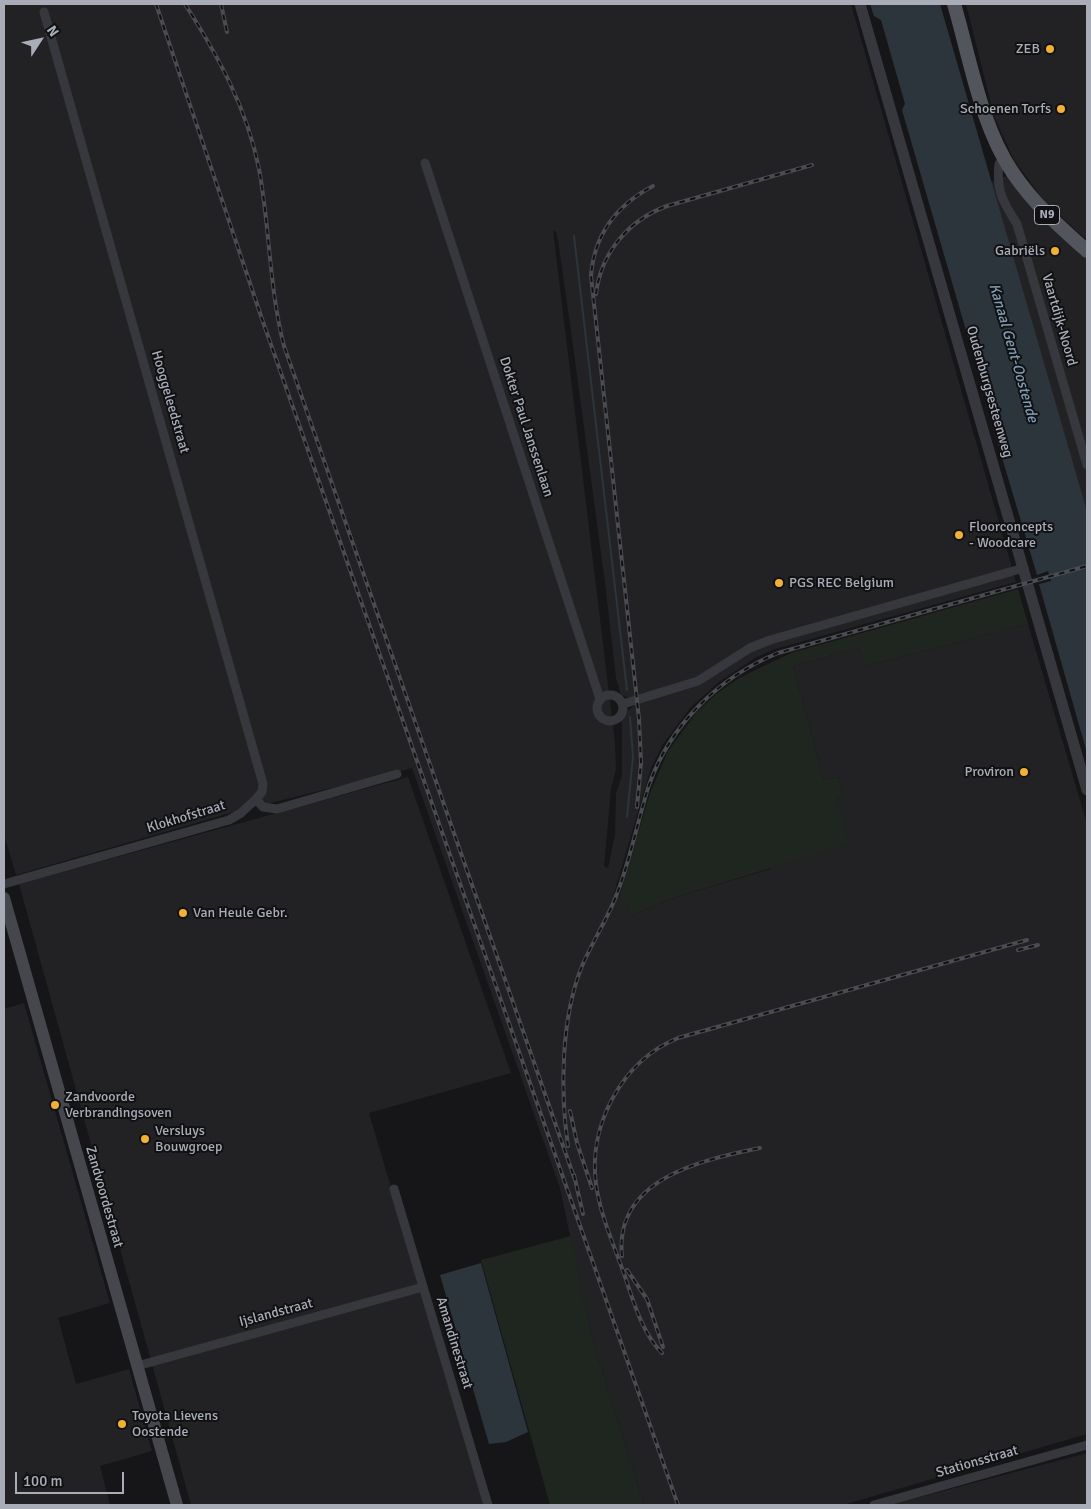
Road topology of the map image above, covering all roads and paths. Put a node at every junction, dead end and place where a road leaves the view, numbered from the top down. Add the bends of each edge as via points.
1 (860, 4) edge
2 (954, 4) edge
3 (44, 12) dead end
4 (1004, 159) junction
5 (425, 163) dead end
6 (1087, 251) edge
7 (1087, 465) edge
8 (1024, 568) junction
9 (600, 699) junction
10 (623, 704) junction
11 (396, 774) dead end
12 (1087, 790) edge
13 (256, 799) junction
14 (4, 884) edge
15 (4, 898) edge
16 (394, 1189) dead end
17 (423, 1287) junction
18 (136, 1366) junction
19 (1087, 1445) edge
20 (176, 1505) edge
21 (488, 1505) edge
22 (874, 1505) edge

1 - 8 street, Oudenburgsesteenweg
2 - 4 main road, N9 via 989,126
3 - 13 street, Hooggeleedstraat via 263,784
4 - 6 main road, N9 via 1050,219
4 - 7 street, Vaartdijk-Noord via 998,172 1003,202 1017,224
5 - 9 street, Dokter Paul Janssenlaan
8 - 10 street via 770,640 750,648 698,681
8 - 12 street, Oudenburgsesteenweg
9 - 10 street via 612,694
9 - 10 street, Dokter Paul Janssenlaan via 597,704 599,716 610,721 619,717
11 - 13 street via 277,809 263,807
13 - 14 street, Klokhofstraat via 229,820
15 - 18 main road, Zandvoordestraat
16 - 17 street, Amandinestraat
17 - 18 street, Ijslandstraat
17 - 21 street, Amandinestraat
18 - 20 main road, Zandvoordestraat
19 - 22 street, Stationsstraat

